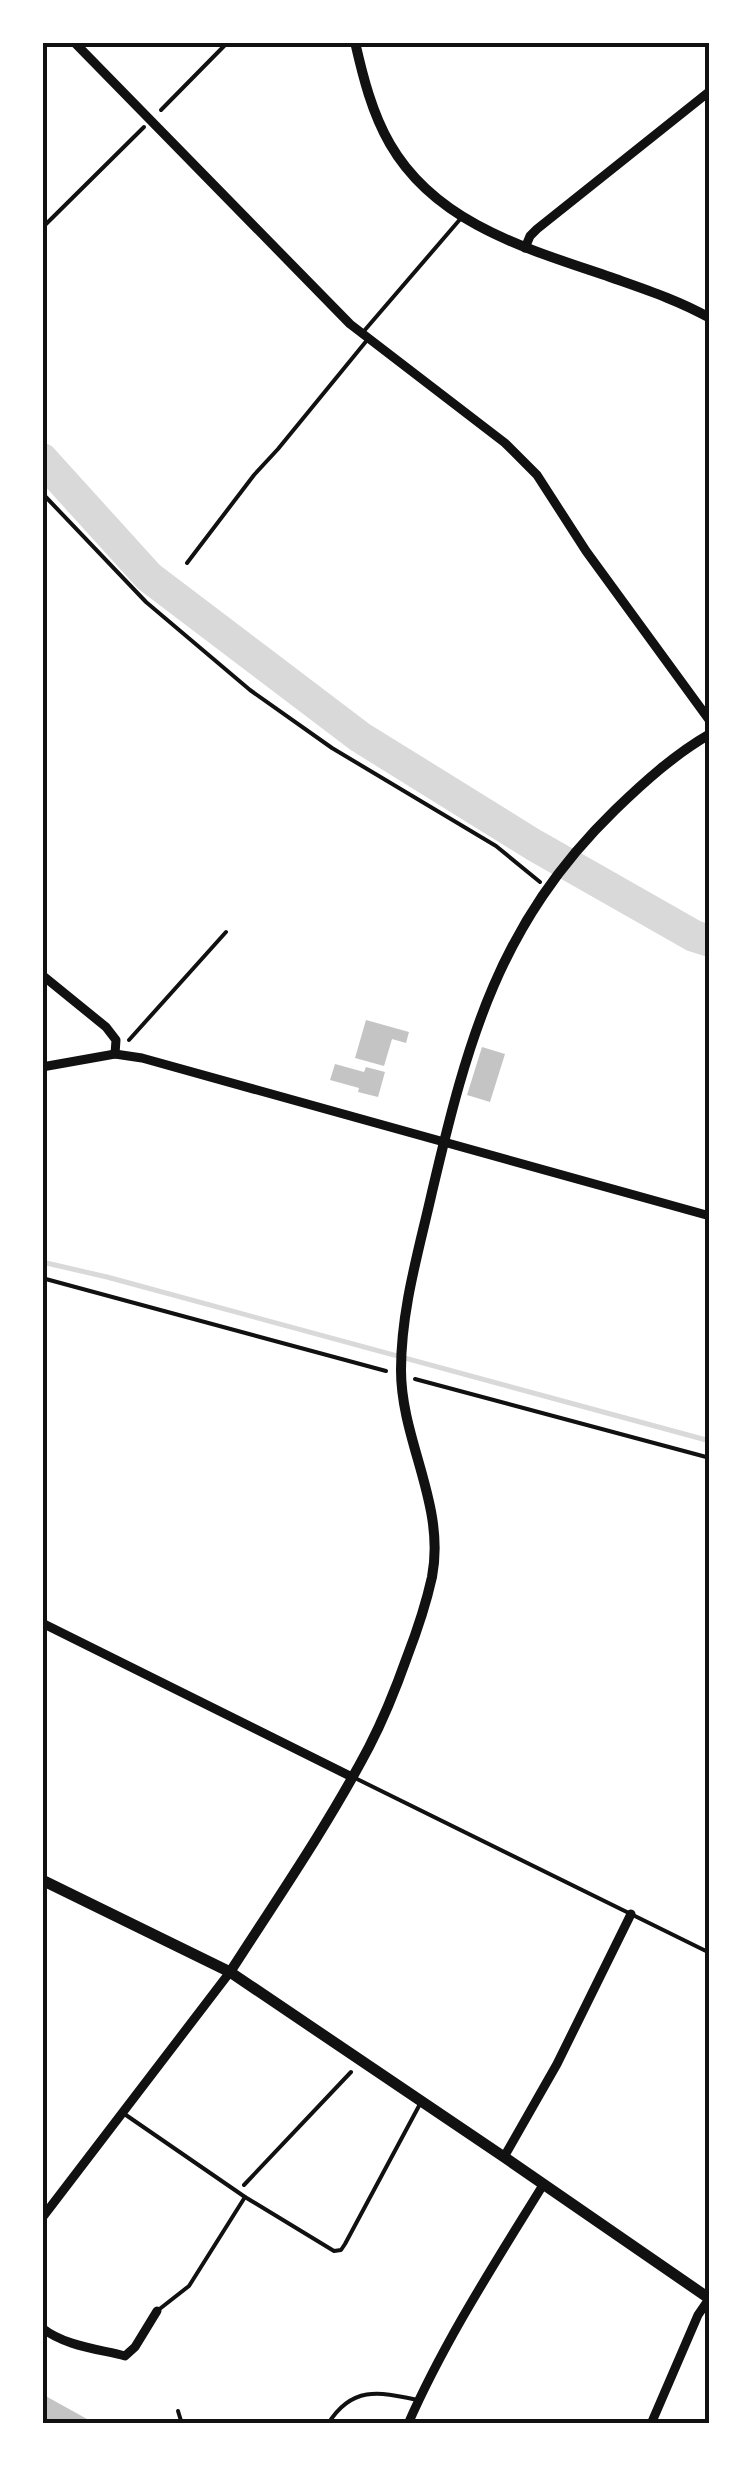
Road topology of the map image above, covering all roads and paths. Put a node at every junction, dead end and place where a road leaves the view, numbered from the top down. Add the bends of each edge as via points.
1 (74, 42) edge
2 (228, 42) edge
3 (355, 42) edge
4 (710, 91) edge
5 (150, 122) junction
6 (462, 217) junction
7 (42, 228) edge
8 (525, 248) junction
9 (710, 318) edge
10 (365, 336) junction
11 (42, 492) edge
12 (187, 563) dead end
13 (710, 721) edge
14 (710, 734) edge
15 (550, 884) junction
16 (226, 932) dead end
17 (42, 974) edge
18 (116, 1054) junction
19 (42, 1067) edge
20 (444, 1144) junction
21 (710, 1216) edge
22 (42, 1278) edge
23 (401, 1371) junction
24 (710, 1458) edge
25 (42, 1624) edge
26 (352, 1777) junction
27 (42, 1880) edge
28 (631, 1914) junction
29 (710, 1952) edge
30 (230, 1972) junction
31 (361, 2062) junction
32 (421, 2102) junction
33 (123, 2113) junction
34 (504, 2157) junction
35 (542, 2185) junction
36 (238, 2192) junction
37 (246, 2196) junction
38 (42, 2218) edge
39 (709, 2299) edge
40 (158, 2312) joint
41 (42, 2328) edge
42 (418, 2400) junction
43 (178, 2411) dead end
44 (182, 2424) edge
45 (328, 2424) edge
46 (408, 2424) edge
47 (650, 2424) edge

1 - 5 street
2 - 5 path
3 - 6 street via 388,142 416,180
4 - 8 street via 537,229
5 - 7 path
5 - 10 street
6 - 8 street
6 - 10 lane
8 - 9 street
10 - 12 lane
10 - 13 street via 506,443 537,475
11 - 15 path via 146,602 250,690
14 - 15 street via 653,775
15 - 20 street via 492,987
16 - 18 path
17 - 18 street via 106,1027
18 - 19 street
18 - 20 street
20 - 21 street
20 - 23 street via 408,1298
22 - 23 path
23 - 24 path
23 - 26 street via 432,1511 434,1557 407,1658
25 - 26 street
26 - 28 lane
26 - 30 street
27 - 30 main road
28 - 29 lane
28 - 34 street
30 - 31 main road
30 - 33 street
31 - 32 main road
31 - 36 path
32 - 34 main road
32 - 37 lane via 340,2250
33 - 36 lane
33 - 38 street
34 - 35 main road
35 - 39 main road
35 - 42 street
36 - 37 lane
37 - 40 lane via 189,2286
39 - 47 street
40 - 41 street via 126,2356
42 - 45 lane via 366,2393
42 - 46 street
43 - 44 lane

